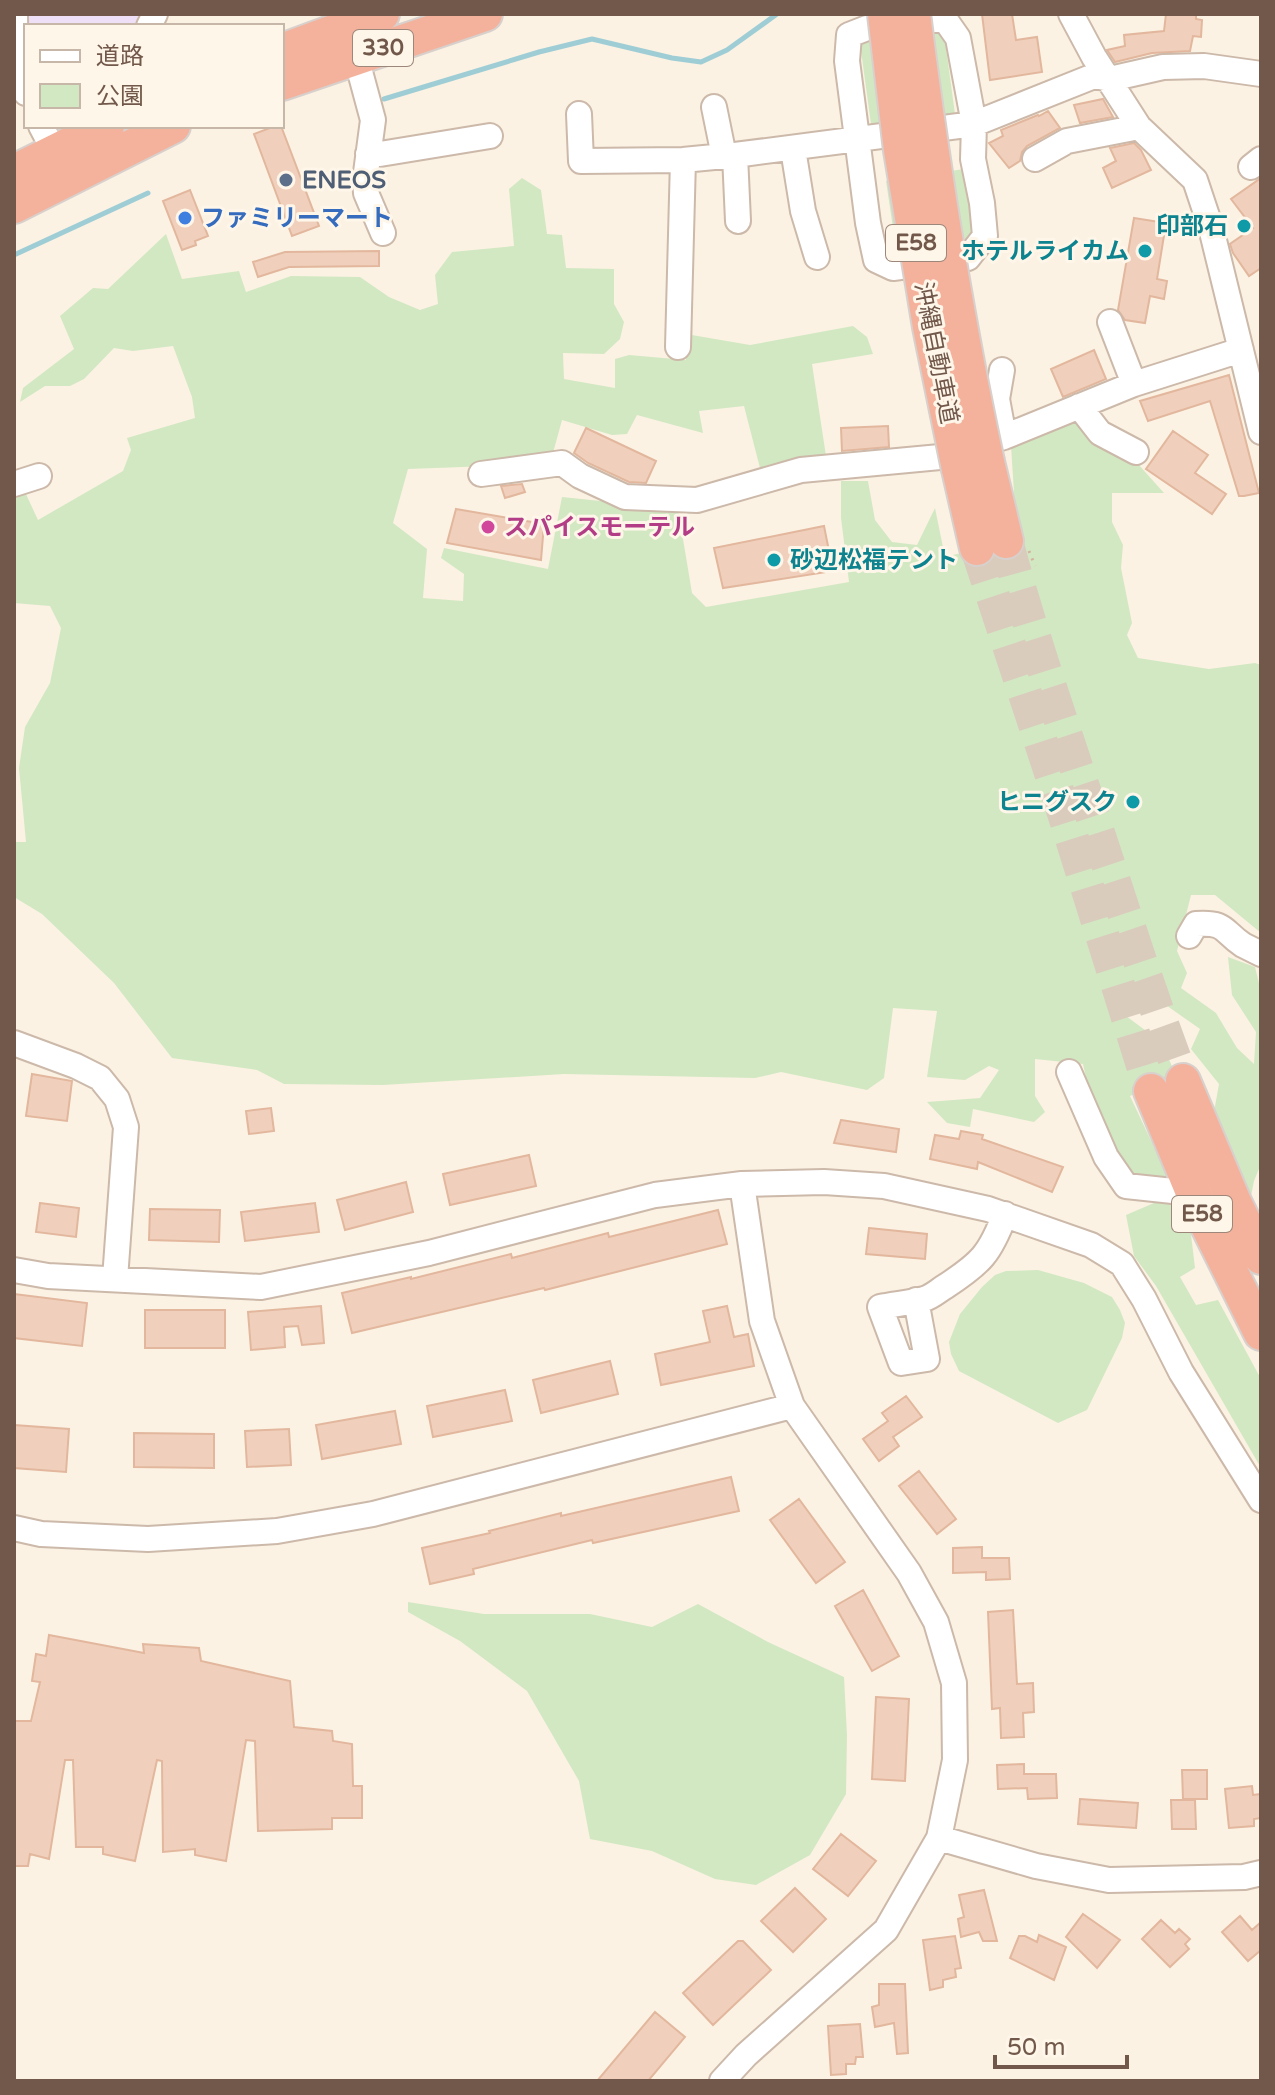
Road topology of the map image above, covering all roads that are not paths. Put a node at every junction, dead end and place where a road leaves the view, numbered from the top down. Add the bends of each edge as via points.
1 (15, 14) edge
2 (382, 14) edge
3 (485, 14) edge
4 (885, 14) edge
5 (1071, 14) edge
6 (933, 15) edge
7 (284, 50) edge
8 (356, 57) junction
9 (1261, 74) edge
10 (284, 82) edge
11 (1112, 82) junction
12 (24, 91) edge
13 (1077, 99) dead end
14 (714, 107) dead end
15 (579, 114) dead end
16 (974, 124) junction
17 (1139, 127) junction
18 (103, 128) edge
19 (164, 128) edge
20 (490, 136) dead end
21 (857, 141) junction
22 (793, 149) junction
23 (55, 152) edge
24 (368, 154) junction
25 (729, 156) junction
26 (1035, 159) dead end
27 (683, 160) junction
28 (14, 172) edge
29 (14, 206) edge
30 (738, 221) dead end
31 (383, 233) dead end
32 (817, 257) dead end
33 (1110, 322) dead end
34 (678, 347) dead end
35 (1241, 350) junction
36 (1002, 370) dead end
37 (1134, 384) junction
38 (1079, 406) junction
39 (1261, 432) edge
40 (1136, 452) dead end
41 (983, 456) junction
42 (481, 474) dead end
43 (39, 476) dead end
44 (14, 484) edge
45 (991, 545) tunnel mouth
46 (1189, 936) dead end
47 (1261, 954) edge
48 (14, 1043) edge
49 (1069, 1072) dead end
50 (742, 1184) junction
51 (1173, 1191) dead end
52 (1005, 1214) junction
53 (1261, 1257) edge
54 (14, 1270) edge
55 (115, 1279) junction
56 (916, 1300) dead end
57 (1261, 1333) edge
58 (792, 1406) junction
59 (1261, 1500) edge
60 (14, 1528) edge
61 (939, 1838) junction
62 (1261, 1873) edge
63 (722, 2081) edge

1 - 12 street via 16,81
2 - 7 highway, 330
3 - 8 highway, 330
4 - 41 highway, 沖縄自動車道 / E58, bridge via 930,327
5 - 11 street
6 - 16 street via 958,38
6 - 21 street via 849,35
6 - 41 highway, 沖縄自動車道 / E58, bridge via 935,181
8 - 10 highway, 330
8 - 24 street via 373,120
9 - 11 street via 1163,67
11 - 13 street
11 - 16 street via 1094,76
11 - 17 street
14 - 25 street
15 - 27 street via 581,161
16 - 21 street
16 - 21 street via 973,159 985,236 968,258 893,268 876,260
17 - 26 street via 1067,141
17 - 35 street via 1195,180
18 - 23 highway
19 - 23 highway
20 - 24 street
21 - 22 street
22 - 25 street
22 - 32 street
23 - 28 highway
23 - 29 highway
24 - 31 street via 366,193
25 - 27 street
25 - 30 street
27 - 34 street
33 - 37 street
35 - 37 street
35 - 39 street
36 - 41 street
37 - 38 street
38 - 40 street via 1100,433
38 - 41 street
41 - 42 street via 801,470 697,500 625,497 562,463
41 - 45 highway, 沖縄自動車道 / E58
43 - 44 street
46 - 47 street via 1196,924 1209,923 1226,928
48 - 55 street via 100,1078 117,1099 126,1127
49 - 51 street via 1106,1157 1126,1186
50 - 52 street via 884,1186
50 - 55 street via 655,1195 429,1253 261,1287
50 - 58 street via 762,1321
52 - 56 street via 986,1254 927,1299
52 - 59 street via 1091,1245 1122,1264
53 - 57 highway, E58 via 1167,1086 1202,1214
54 - 55 street
58 - 60 street via 373,1514 277,1531 148,1539
58 - 61 street via 909,1573 936,1622 954,1683 955,1760
61 - 62 street via 1109,1880
61 - 63 street via 886,1930

